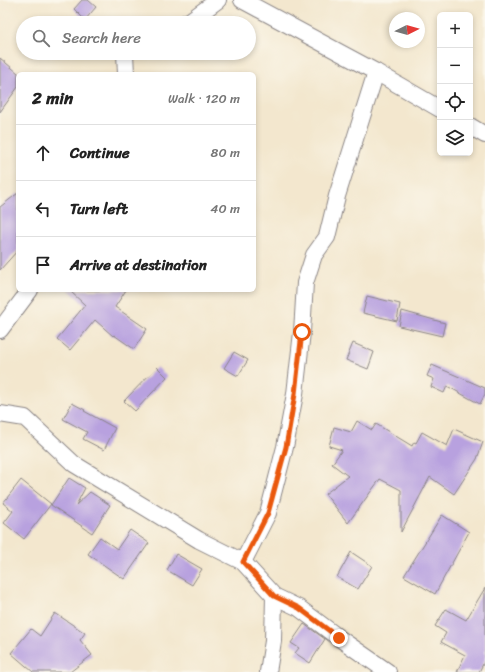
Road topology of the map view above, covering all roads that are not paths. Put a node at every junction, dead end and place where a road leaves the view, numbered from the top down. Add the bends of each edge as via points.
1 (218, 0) edge
2 (242, 0) edge
3 (196, 16) edge
4 (126, 60) edge
5 (126, 72) edge
6 (376, 72) junction
7 (437, 107) edge
8 (473, 128) edge
9 (485, 135) edge
10 (28, 292) edge
11 (0, 330) edge
12 (0, 414) edge
13 (243, 562) junction
14 (274, 596) junction
15 (268, 672) edge
16 (388, 672) edge

1 - 3 street
2 - 6 street
4 - 5 street
6 - 7 street
6 - 13 street via 337,196 327,237 314,254 305,283 295,394 286,447 268,513
8 - 9 street
10 - 11 street
12 - 13 street via 25,418 74,464 199,540
13 - 14 street
14 - 15 street via 273,641
14 - 16 street via 299,608

